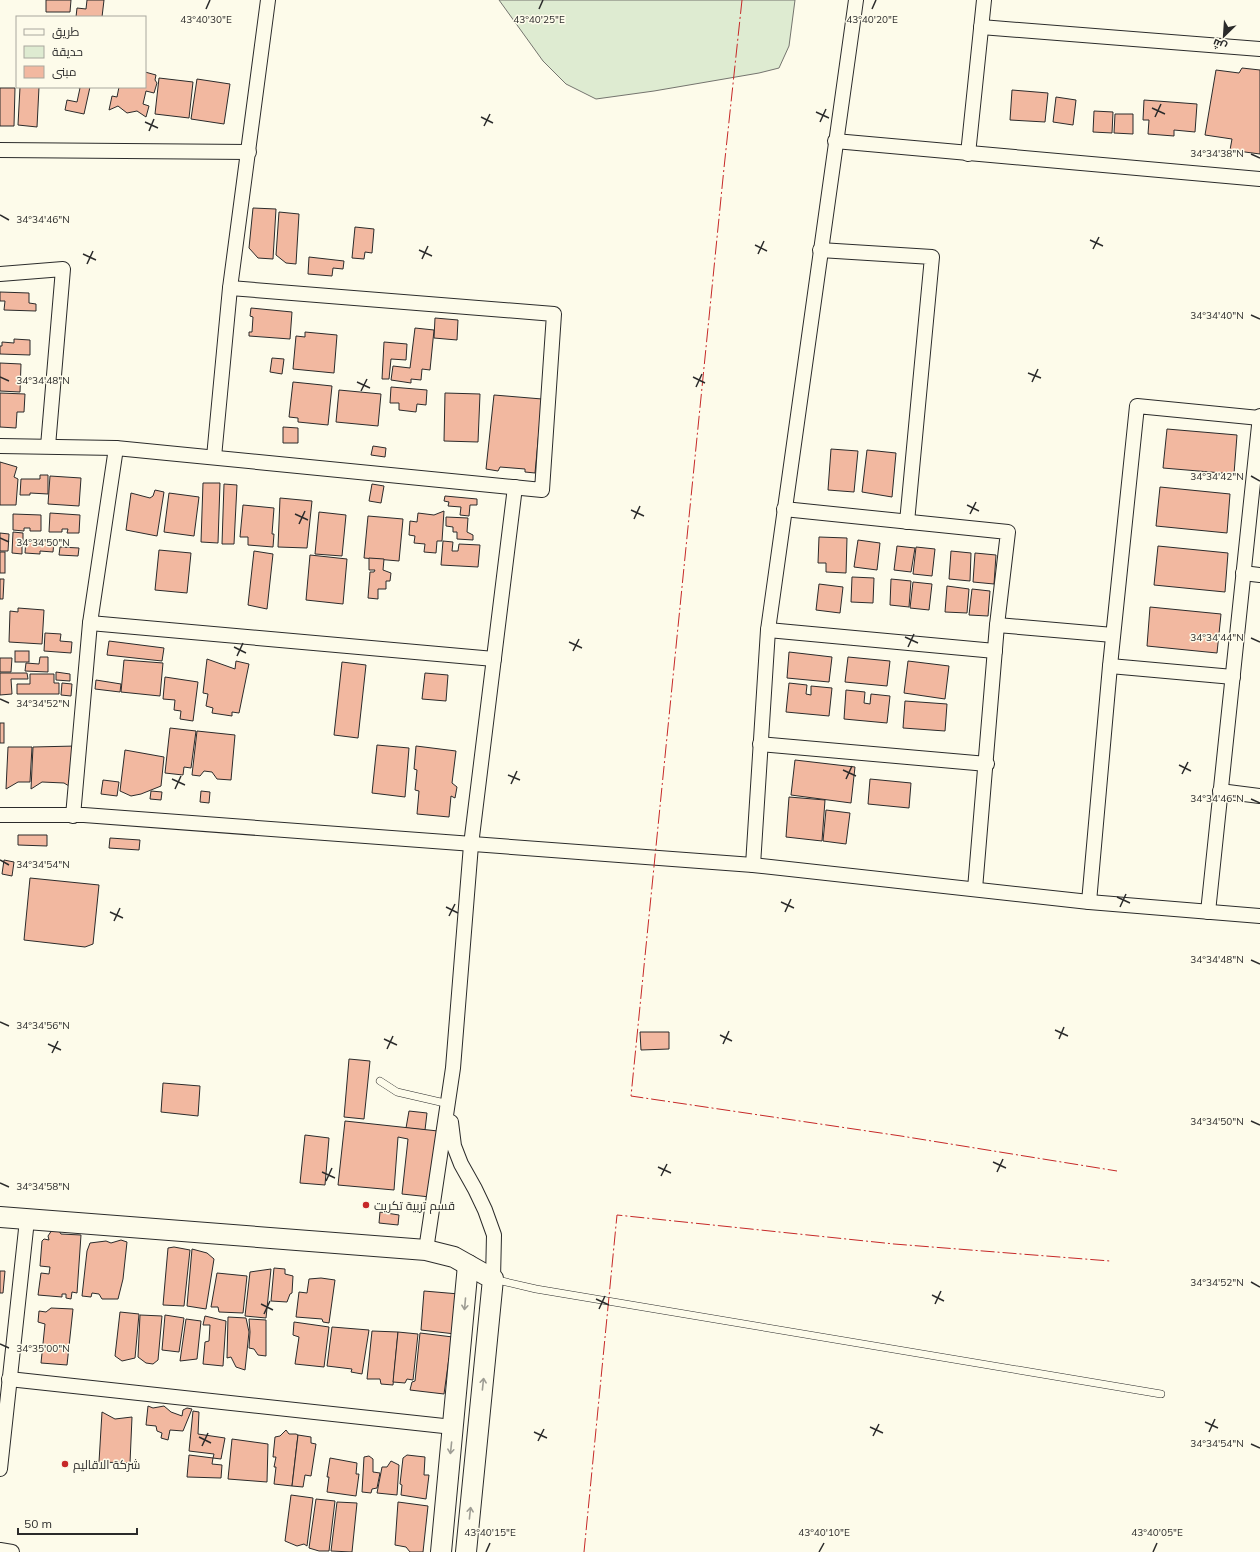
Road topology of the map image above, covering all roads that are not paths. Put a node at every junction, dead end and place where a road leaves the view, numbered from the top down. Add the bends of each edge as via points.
1 (268, 0) edge
2 (856, 0) edge
3 (984, 0) edge
4 (981, 27) junction
5 (1260, 49) edge
6 (835, 141) junction
7 (0, 150) edge
8 (249, 152) junction
9 (968, 154) junction
10 (1260, 179) edge
11 (820, 250) junction
12 (0, 274) edge
13 (230, 288) junction
14 (1260, 417) edge
15 (0, 446) edge
16 (48, 446) junction
17 (1258, 446) edge
18 (116, 448) junction
19 (214, 457) junction
20 (515, 487) junction
21 (784, 509) junction
22 (907, 522) junction
23 (1243, 573) junction
24 (1260, 575) edge
25 (90, 623) junction
26 (998, 625) junction
27 (768, 630) junction
28 (1113, 635) junction
29 (995, 651) junction
30 (494, 659) junction
31 (1110, 666) junction
32 (1232, 677) junction
33 (760, 744) junction
34 (987, 764) junction
35 (1220, 791) junction
36 (1260, 796) edge
37 (0, 815) edge
38 (73, 816) junction
39 (470, 845) junction
40 (752, 865) junction
41 (975, 889) junction
42 (1089, 902) junction
43 (1208, 912) junction
44 (1260, 916) edge
45 (380, 1081) dead end
46 (449, 1104) junction
47 (0, 1217) edge
48 (27, 1220) junction
49 (426, 1250) junction
50 (468, 1265) junction
51 (493, 1279) junction
52 (9, 1379) junction
53 (1161, 1394) dead end
54 (454, 1427) junction
55 (0, 1469) edge
56 (0, 1550) edge
57 (12, 1552) edge
58 (441, 1552) edge
59 (466, 1552) edge

1 - 8 street
2 - 6 street
3 - 4 street
4 - 5 street
4 - 9 street
6 - 9 street
6 - 11 street
7 - 8 street
8 - 13 street
9 - 10 street
11 - 21 street
11 - 22 street via 932,257
12 - 16 street via 63,269
13 - 19 street
13 - 20 street via 554,314 542,490
14 - 17 street
14 - 28 street via 1137,406
15 - 16 street
16 - 18 street
17 - 23 street
18 - 19 street
18 - 25 street
19 - 20 street
20 - 30 street
21 - 22 street
21 - 27 street
22 - 26 street via 1008,532
23 - 24 street
23 - 32 street
25 - 30 street
25 - 38 street
26 - 28 street
26 - 29 street
27 - 29 street
27 - 33 street
28 - 31 street
29 - 34 street
30 - 39 street
31 - 32 street
31 - 42 street
32 - 35 street
33 - 34 street
33 - 40 street
34 - 41 street
35 - 36 street
35 - 43 street
37 - 38 street
38 - 39 street
39 - 40 street
39 - 46 street
40 - 41 street
41 - 42 street
42 - 43 street
43 - 44 street
45 - 46 lane via 397,1092
46 - 49 street
46 - 51 street via 454,1146 485,1210 494,1235
47 - 48 street
48 - 49 street
48 - 52 street
49 - 50 street via 454,1257
50 - 51 street
50 -> 54 street
51 - 53 lane via 543,1290
59 -> 51 street
52 - 54 street
52 - 55 street
54 -> 58 street
56 - 57 street

